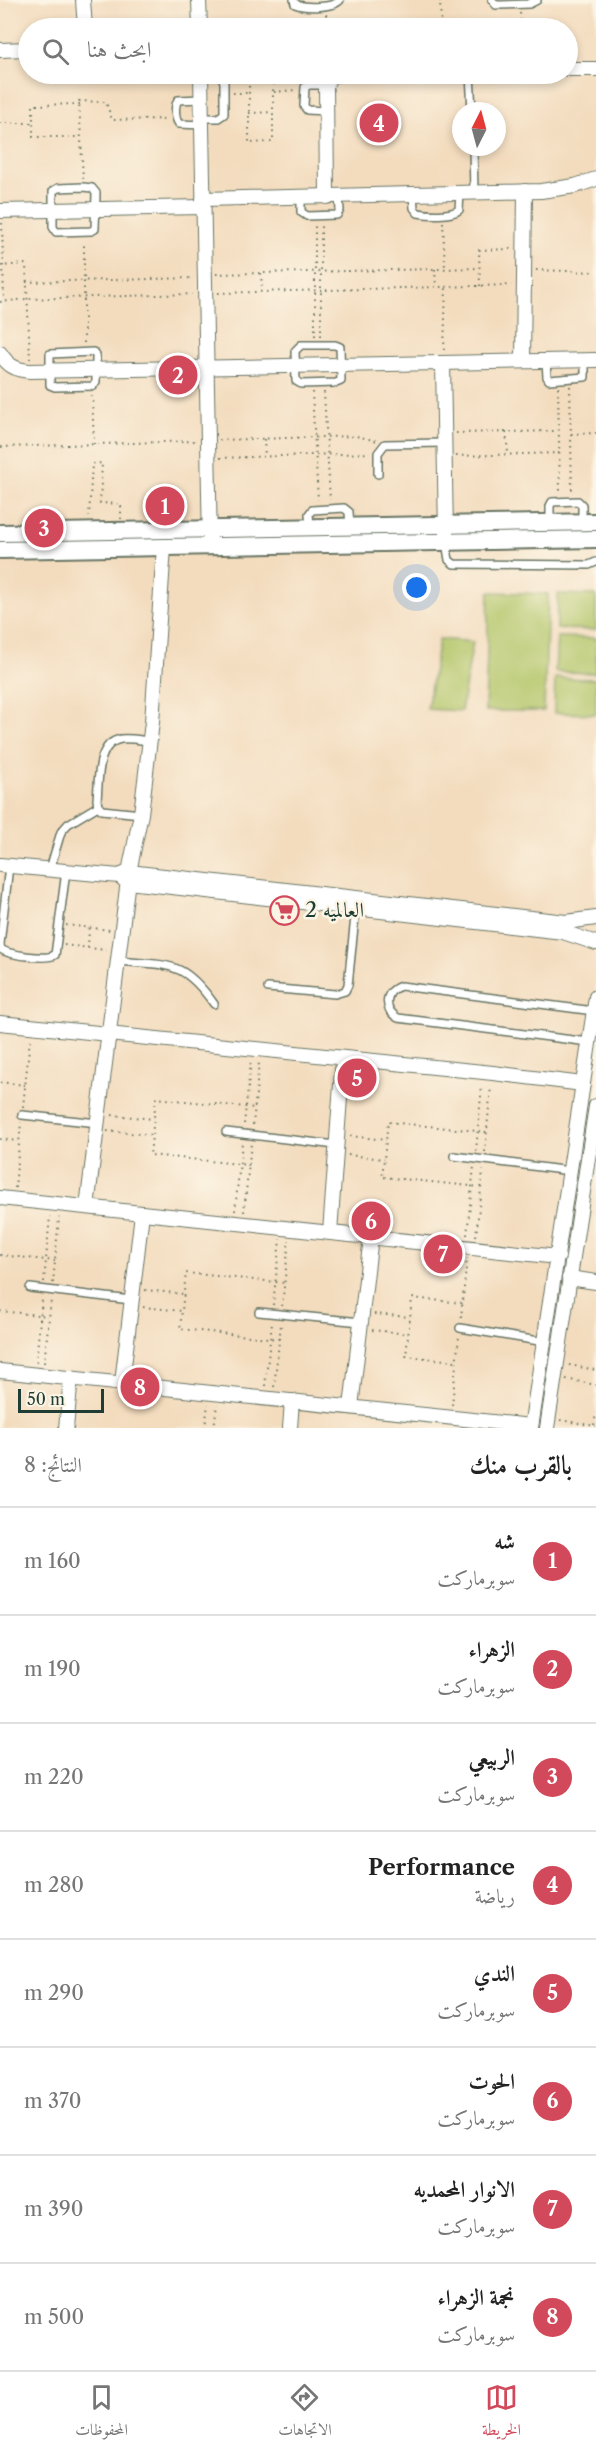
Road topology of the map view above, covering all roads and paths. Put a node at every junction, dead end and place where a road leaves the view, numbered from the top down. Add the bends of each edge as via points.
1 (83, 0) edge
2 (199, 0) edge
3 (294, 0) edge
4 (340, 0) edge
5 (440, 0) edge
6 (492, 0) edge
7 (537, 0) edge
8 (520, 4) junction
9 (326, 5) junction
10 (84, 18) edge
11 (200, 18) edge
12 (327, 18) edge
13 (441, 18) edge
14 (521, 18) edge
15 (18, 49) edge
16 (0, 50) edge
17 (578, 69) edge
18 (596, 69) edge
19 (201, 84) edge
20 (224, 84) edge
21 (249, 84) edge
22 (273, 84) edge
23 (471, 84) edge
24 (326, 85) joint
25 (304, 90) junction
26 (273, 92) junction
27 (225, 93) junction
28 (249, 93) junction
29 (201, 99) junction
30 (472, 102) edge
31 (80, 104) junction
32 (326, 111) junction
33 (249, 112) junction
34 (273, 112) junction
35 (176, 119) junction
36 (202, 121) junction
37 (0, 123) edge
38 (33, 123) junction
39 (81, 137) junction
40 (473, 156) edge
41 (596, 178) edge
42 (83, 187) junction
43 (525, 191) junction
44 (460, 193) junction
45 (474, 193) junction
46 (413, 194) junction
47 (333, 196) junction
48 (301, 197) junction
49 (203, 203) junction
50 (96, 209) junction
51 (53, 210) junction
52 (1, 211) edge
53 (443, 213) junction
54 (318, 216) junction
55 (84, 232) junction
56 (524, 249) junction
57 (2, 265) edge
58 (445, 268) junction
59 (480, 268) junction
60 (435, 269) junction
61 (524, 269) junction
62 (315, 271) junction
63 (321, 271) junction
64 (596, 272) edge
65 (261, 273) junction
66 (205, 276) junction
67 (84, 281) junction
68 (26, 282) junction
69 (524, 284) junction
70 (446, 286) junction
71 (480, 286) junction
72 (436, 287) junction
73 (315, 290) junction
74 (321, 290) junction
75 (262, 291) junction
76 (205, 293) junction
77 (84, 297) junction
78 (26, 299) junction
79 (2, 302) edge
80 (318, 345) junction
81 (84, 352) junction
82 (0, 353) edge
83 (590, 360) edge
84 (546, 361) junction
85 (523, 362) junction
86 (443, 363) junction
87 (342, 364) junction
88 (295, 365) junction
89 (206, 366) junction
90 (96, 368) junction
91 (49, 369) junction
92 (30, 371) junction
93 (558, 380) junction
94 (570, 380) junction
95 (323, 383) junction
96 (312, 384) junction
97 (91, 387) junction
98 (559, 431) junction
99 (506, 432) junction
100 (596, 433) edge
101 (571, 434) junction
102 (315, 437) junction
103 (326, 437) junction
104 (264, 439) junction
105 (208, 441) junction
106 (94, 444) junction
107 (385, 444) junction
108 (444, 444) junction
109 (1, 447) edge
110 (378, 453) junction
111 (559, 453) junction
112 (508, 454) junction
113 (316, 455) junction
114 (327, 455) junction
115 (265, 457) junction
116 (208, 459) junction
117 (378, 474) dead end
118 (560, 501) junction
119 (572, 501) junction
120 (319, 509) junction
121 (330, 509) junction
122 (589, 522) edge
123 (550, 523) junction
124 (446, 525) junction
125 (350, 526) junction
126 (310, 527) junction
127 (209, 529) junction
128 (121, 531) junction
129 (88, 532) junction
130 (0, 533) edge
131 (596, 539) edge
132 (446, 542) junction
133 (210, 546) junction
134 (164, 547) junction
135 (0, 550) edge
136 (596, 562) edge
137 (149, 741) junction
138 (98, 806) junction
139 (141, 814) junction
140 (4, 866) edge
141 (50, 870) junction
142 (66, 871) junction
143 (125, 877) junction
144 (356, 903) junction
145 (596, 918) edge
146 (60, 925) junction
147 (89, 928) junction
148 (122, 931) junction
149 (596, 943) edge
150 (0, 944) edge
151 (58, 945) junction
152 (88, 948) junction
153 (119, 956) junction
154 (268, 988) dead end
155 (214, 1004) dead end
156 (595, 1004) edge
157 (0, 1023) edge
158 (109, 1034) junction
159 (589, 1042) junction
160 (343, 1058) junction
161 (0, 1082) edge
162 (583, 1084) junction
163 (25, 1085) dead end
164 (596, 1106) edge
165 (255, 1108) dead end
166 (22, 1115) dead end
167 (154, 1119) junction
168 (98, 1122) junction
169 (226, 1132) dead end
170 (487, 1132) dead end
171 (152, 1135) junction
172 (0, 1139) edge
173 (386, 1140) junction
174 (19, 1141) dead end
175 (336, 1145) junction
176 (454, 1156) dead end
177 (384, 1159) junction
178 (249, 1165) dead end
179 (571, 1171) junction
180 (481, 1188) dead end
181 (0, 1198) edge
182 (87, 1207) junction
183 (142, 1213) junction
184 (330, 1232) junction
185 (371, 1237) junction
186 (0, 1255) edge
187 (558, 1257) junction
188 (55, 1261) dead end
189 (569, 1278) junction
190 (596, 1282) edge
191 (285, 1283) dead end
192 (30, 1288) dead end
193 (184, 1294) junction
194 (132, 1298) junction
195 (462, 1303) dead end
196 (0, 1311) edge
197 (182, 1311) junction
198 (259, 1312) dead end
199 (49, 1317) dead end
200 (410, 1317) junction
201 (361, 1321) junction
202 (460, 1328) dead end
203 (408, 1334) junction
204 (279, 1339) dead end
205 (544, 1342) junction
206 (456, 1361) dead end
207 (557, 1362) junction
208 (596, 1370) edge
209 (0, 1371) edge
210 (555, 1377) junction
211 (71, 1378) junction
212 (122, 1383) junction
213 (596, 1385) edge
214 (213, 1393) junction
215 (292, 1401) junction
216 (351, 1407) junction
217 (596, 1413) edge
218 (548, 1423) edge
219 (595, 1426) edge
220 (531, 1427) edge
221 (66, 1428) edge
222 (205, 1428) edge
223 (214, 1428) edge
224 (290, 1428) edge

1 - 10 street
2 - 11 street
3 - 9 lane via 298,5
4 - 9 lane
5 - 13 path
6 - 8 lane via 496,4
7 - 8 lane
8 - 14 path
9 - 12 path
15 - 16 street
17 - 18 street
19 - 29 street
20 - 27 lane
21 - 28 path
22 - 26 path
23 - 30 lane
24 - 25 lane via 309,85
24 - 32 street
25 - 26 path
25 - 32 lane via 305,109
26 - 34 path
27 - 28 path
27 - 36 lane via 224,114
28 - 33 path
29 - 35 lane via 178,100
29 - 36 street
31 - 35 path via 79,101 106,102 112,120
31 - 38 path via 33,105
31 - 39 path
32 - 47 street
33 - 34 path
33 - 34 path via 249,143 273,142
35 - 36 lane via 179,124
36 - 49 street
37 - 38 path
38 - 39 path via 33,138
39 - 42 path
40 - 45 lane
41 - 43 street via 558,190
42 - 50 lane via 95,190
42 - 51 lane via 55,189
43 - 45 street
43 - 56 street
44 - 45 street
44 - 46 street
44 - 53 lane via 459,210
46 - 47 street
46 - 53 lane via 418,213
47 - 48 street
47 - 54 lane via 339,213
48 - 49 street
48 - 54 lane via 302,214
49 - 50 street
49 - 66 street
50 - 51 street
50 - 55 lane via 95,230
51 - 52 street
51 - 55 lane via 56,232
52 - 57 path
53 - 58 path
54 - 62 path
54 - 63 path
55 - 67 path
56 - 59 path via 479,250
56 - 61 street
57 - 68 path via 26,264
57 - 79 path
58 - 59 path
58 - 60 path
59 - 71 path
60 - 63 path
60 - 72 path
61 - 64 path
61 - 69 street
62 - 63 path
62 - 65 path
62 - 73 path
63 - 74 path
65 - 66 path
65 - 75 path
66 - 67 path
66 - 76 street
67 - 68 path
67 - 77 path
68 - 78 path
69 - 71 path
69 - 85 street
70 - 71 path
70 - 72 path
70 - 86 path
72 - 74 path
73 - 74 path
73 - 75 path
73 - 80 path
74 - 80 path
75 - 76 path
76 - 77 path
76 - 89 street
77 - 78 path
77 - 81 path
78 - 79 path
78 - 92 path
80 - 87 lane via 340,347
80 - 88 lane via 298,346
81 - 90 lane via 95,353
81 - 91 lane via 52,353
82 - 92 street via 18,370
83 - 84 street
83 - 94 lane via 585,377
84 - 85 street
84 - 93 lane via 547,378
85 - 86 street
86 - 87 street
86 - 108 street
87 - 88 street
87 - 95 lane via 341,381
88 - 89 street
88 - 96 lane via 297,381
89 - 90 street
89 - 105 street
90 - 91 street
90 - 97 lane via 96,382
91 - 92 street
91 - 97 lane via 52,387
93 - 94 lane
93 - 98 path
94 - 101 path
95 - 96 lane
95 - 103 path
96 - 102 path
97 - 106 path
98 - 99 path
98 - 111 path
99 - 108 path
99 - 112 path
100 - 101 path
101 - 119 path
102 - 103 path
102 - 104 path
102 - 113 path
103 - 107 path via 366,437
103 - 114 path
104 - 105 path
104 - 115 path
105 - 106 path
105 - 116 street
106 - 109 path
107 - 108 lane
107 - 110 lane
108 - 112 path
108 - 124 street
110 - 114 path
110 - 117 lane
111 - 112 path
111 - 118 path
113 - 114 path
113 - 115 path
113 - 120 path
114 - 121 path
115 - 116 path
116 - 127 street
118 - 119 lane
118 - 123 lane via 550,503
119 - 122 lane via 580,502
120 - 121 lane
120 - 126 lane via 310,511
121 - 125 lane via 349,510
122 - 123 street
123 - 124 street
124 - 125 street
124 - 132 street
125 - 126 street
126 - 127 street
127 - 128 street
127 - 133 street
128 - 129 street
128 - 129 path via 121,504 100,503 102,463 92,464
129 - 130 street
131 - 132 street
132 - 133 street
132 - 136 lane via 449,560 454,564
133 - 134 street
134 - 135 street
134 - 137 street
137 - 138 lane via 120,739 105,748
137 - 139 street
138 - 139 lane
138 - 141 lane via 61,832
139 - 143 street
140 - 141 street
140 - 150 lane
141 - 142 street
142 - 143 street
142 - 146 lane
143 - 144 street
143 - 148 street
144 - 145 street via 566,922
144 - 149 street via 563,932
144 - 154 lane via 345,991 335,994
146 - 147 path
146 - 151 lane
147 - 148 path
147 - 152 path
148 - 153 street
150 - 151 lane via 8,953 47,958 55,955
151 - 152 path
152 - 153 path
153 - 155 lane via 183,971 194,978
153 - 158 street
156 - 159 street
156 - 159 lane via 401,986 391,991 387,1000 390,1011 398,1018
157 - 158 street
158 - 160 street
158 - 168 street
159 - 162 street
160 - 162 street
160 - 175 street
161 - 163 path
162 - 179 street
164 - 189 street
165 - 167 path via 156,1098
166 - 168 lane
167 - 168 path
167 - 171 path
168 - 171 path
168 - 182 street
169 - 175 lane
170 - 173 path via 388,1122
171 - 178 path via 150,1155
172 - 174 path
173 - 175 path
173 - 177 path
175 - 177 path
175 - 184 street
176 - 179 lane
177 - 180 path via 382,1178
179 - 187 street
181 - 182 street
182 - 183 street
183 - 184 street
183 - 194 street
184 - 185 street
185 - 187 street
185 - 201 street
186 - 188 path
187 - 205 street
189 - 190 street
189 - 207 street
191 - 193 path via 186,1273
192 - 194 lane
193 - 194 path
193 - 197 path
194 - 197 path
194 - 212 street
195 - 200 path via 412,1298
196 - 199 path
197 - 204 path via 180,1329
198 - 201 lane
200 - 201 path
200 - 203 path
201 - 203 path
201 - 216 street
202 - 205 lane
203 - 206 path via 406,1356
205 - 220 street
207 - 208 path
207 - 210 street
209 - 211 street
210 - 213 path
210 - 218 street
211 - 212 street
211 - 221 street
212 - 214 street
214 - 215 street
214 - 222 path
214 - 223 path
215 - 216 street
215 - 224 street
216 - 220 street
217 - 219 path
218 - 219 path

